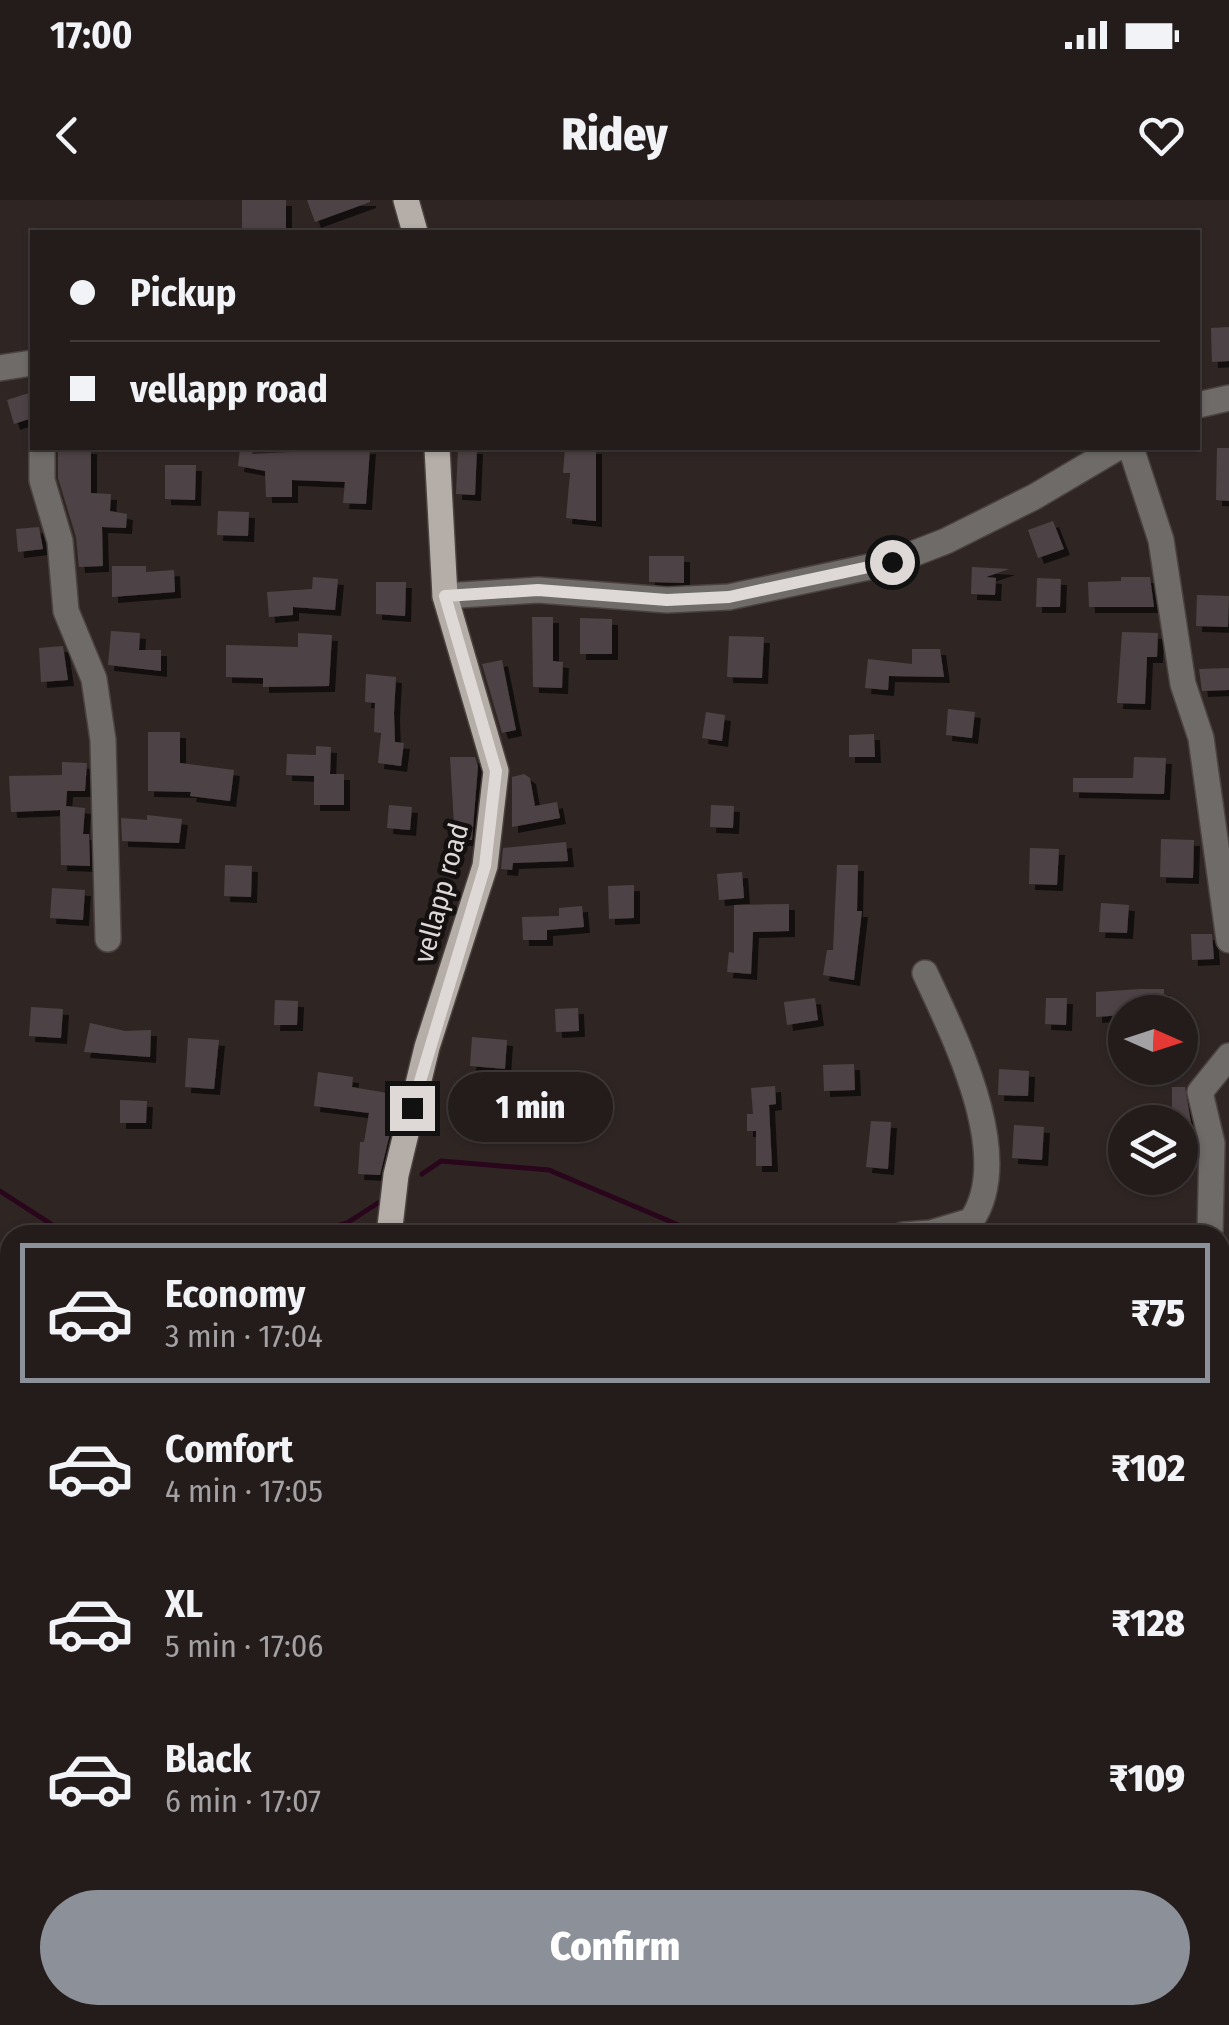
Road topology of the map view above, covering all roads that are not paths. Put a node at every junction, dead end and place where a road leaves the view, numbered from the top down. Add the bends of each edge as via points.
1 (407, 200) edge
2 (414, 230) edge
3 (30, 363) edge
4 (0, 368) edge
5 (1229, 398) edge
6 (1200, 405) edge
7 (42, 450) edge
8 (437, 450) edge
9 (1114, 450) edge
10 (1132, 450) edge
11 (445, 596) junction
12 (108, 939) dead end
13 (1229, 940) edge
14 (925, 973) dead end
15 (1229, 1056) edge
16 (981, 1223) edge
17 (391, 1225) edge
18 (1210, 1225) edge

1 - 2 main road
3 - 4 street
5 - 6 street
7 - 12 street via 66,611 94,679 103,740
8 - 11 main road, vellapp road
9 - 11 street via 946,542 892,562 729,597 667,600 538,590
10 - 13 street via 1161,540 1182,684 1201,738
11 - 17 main road, vellapp road via 496,771 491,830 404,1138
14 - 16 street via 975,1095 988,1162
15 - 18 street via 1200,1092 1212,1143

